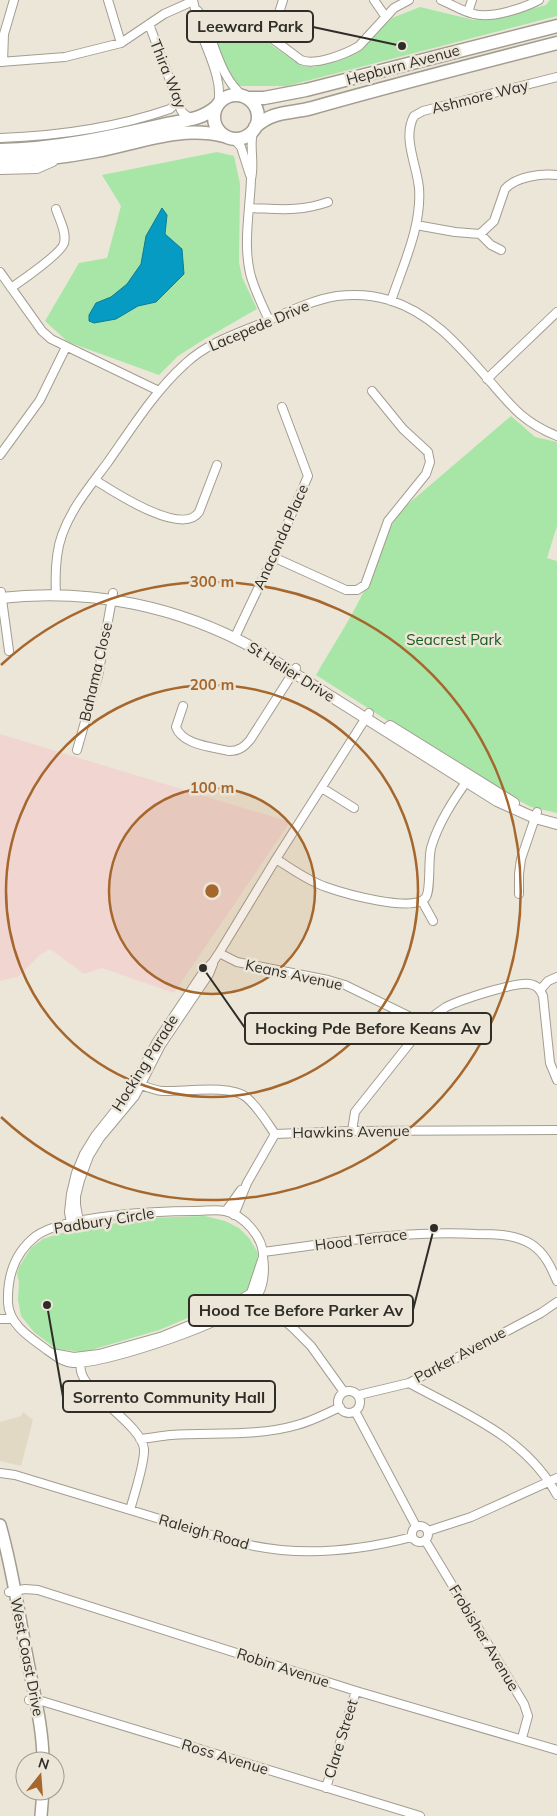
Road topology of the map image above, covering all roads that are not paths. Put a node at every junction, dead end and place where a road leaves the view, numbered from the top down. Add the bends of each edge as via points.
1 (14, 0) edge
2 (108, 0) edge
3 (282, 0) edge
4 (374, 0) edge
5 (409, 0) edge
6 (440, 0) edge
7 (472, 0) edge
8 (539, 0) edge
9 (194, 3) edge
10 (468, 12) junction
11 (385, 16) junction
12 (149, 24) junction
13 (557, 26) edge
14 (268, 35) junction
15 (206, 36) junction
16 (121, 43) junction
17 (557, 43) edge
18 (2, 62) edge
19 (557, 77) edge
20 (245, 96) junction
21 (177, 98) junction
22 (217, 105) junction
23 (192, 119) junction
24 (254, 130) junction
25 (229, 137) junction
26 (0, 138) edge
27 (0, 150) edge
28 (69, 155) junction
29 (0, 161) edge
30 (0, 170) edge
31 (557, 175) edge
32 (251, 179) junction
33 (328, 202) dead end
34 (250, 208) junction
35 (56, 209) dead end
36 (416, 224) junction
37 (480, 234) junction
38 (501, 250) dead end
39 (0, 272) edge
40 (11, 288) junction
41 (391, 301) junction
42 (557, 312) edge
43 (269, 320) junction
44 (66, 347) junction
45 (488, 379) junction
46 (159, 391) junction
47 (372, 391) dead end
48 (282, 406) dead end
49 (557, 436) edge
50 (0, 455) edge
51 (217, 465) dead end
52 (95, 480) junction
53 (273, 557) junction
54 (56, 591) junction
55 (0, 595) edge
56 (113, 596) junction
57 (237, 635) junction
58 (9, 651) dead end
59 (294, 670) junction
60 (183, 706) dead end
61 (368, 716) junction
62 (77, 750) dead end
63 (468, 779) junction
64 (322, 788) junction
65 (354, 808) dead end
66 (536, 815) junction
67 (557, 817) edge
68 (557, 824) edge
69 (276, 859) junction
70 (519, 894) dead end
71 (422, 901) junction
72 (433, 921) dead end
73 (219, 953) junction
74 (557, 977) edge
75 (536, 988) junction
76 (425, 1024) junction
77 (557, 1080) edge
78 (139, 1084) junction
79 (557, 1130) edge
80 (352, 1131) junction
81 (275, 1134) junction
82 (247, 1182) junction
83 (226, 1211) junction
84 (234, 1215) junction
85 (75, 1222) junction
86 (263, 1254) junction
87 (557, 1281) edge
88 (254, 1295) junction
89 (557, 1302) edge
90 (4, 1306) edge
91 (0, 1319) edge
92 (12, 1319) junction
93 (81, 1360) junction
94 (409, 1383) junction
95 (344, 1392) junction
96 (359, 1395) junction
97 (340, 1407) junction
98 (355, 1411) junction
99 (140, 1439) junction
100 (0, 1474) edge
101 (553, 1480) edge
102 (557, 1496) edge
103 (130, 1510) junction
104 (0, 1526) edge
105 (416, 1526) junction
106 (428, 1531) junction
107 (412, 1537) junction
108 (425, 1540) junction
109 (0, 1551) edge
110 (12, 1591) junction
111 (356, 1691) junction
112 (32, 1699) junction
113 (522, 1738) junction
114 (557, 1750) edge
115 (36, 1751) edge
116 (43, 1751) edge
117 (326, 1788) junction
118 (36, 1801) edge
119 (42, 1801) edge
120 (35, 1816) edge
121 (41, 1816) edge
122 (420, 1816) edge

1 - 18 street via 4,34
2 - 16 street
3 - 14 street
4 - 11 street
5 - 11 street
6 - 10 street
7 - 10 street
8 - 10 street via 529,6 497,14
9 - 12 street via 164,14
9 - 15 street via 204,21
11 - 14 street via 353,50 312,63 301,60
12 - 16 street
12 - 21 street, Thira Way
13 - 20 main road, Hepburn Avenue via 306,90 272,97
14 - 15 street via 241,27
15 - 20 street via 235,89
15 - 22 street via 219,87
16 - 18 street via 65,57
17 - 24 main road, Hepburn Avenue via 310,109 281,113 263,120
19 - 36 street, Ashmore Way via 414,116 409,132 419,189
20 - 22 main road via 229,96
20 - 24 main road via 258,113
21 - 23 street, Thira Way via 183,113
21 - 26 street via 170,109 112,125 59,135
22 - 23 main road
22 - 25 main road via 214,120 217,129
23 - 27 main road via 54,147
24 - 25 main road via 244,137
24 - 32 street
25 - 28 main road via 214,133 176,132
25 - 32 street via 242,147
28 - 29 main road
28 - 30 street via 36,168
31 - 37 street via 539,176 508,185 494,221
32 - 34 street
33 - 34 street via 296,210
34 - 43 street via 247,248 250,273
35 - 40 street via 65,233 64,244
36 - 37 street
36 - 41 street, Ashmore Way
37 - 38 street
39 - 40 street
40 - 44 street via 42,331
41 - 43 street, Lacepede Drive via 365,296 335,296
41 - 45 street, Lacepede Drive via 433,322
42 - 45 street
43 - 46 street, Lacepede Drive via 203,350
44 - 46 street
44 - 50 street via 40,400
45 - 49 street, Lacepede Drive via 521,416
46 - 52 street, Lacepede Drive
47 - 53 street via 428,452 430,462 423,478 388,521 365,585 357,590 346,590
48 - 53 street, Anaconda Place via 308,476
51 - 52 street via 199,512 196,517 184,521 136,505
52 - 54 street, Lacepede Drive via 74,509 61,537
53 - 57 street, Anaconda Place
54 - 55 street, St Helier Drive
54 - 56 street, St Helier Drive
55 - 58 street
56 - 57 street, St Helier Drive via 175,607
56 - 62 street, Bahama Close via 98,676
57 - 59 street, St Helier Drive
59 - 60 street via 250,740 234,751 180,735 176,727
59 - 61 street, St Helier Drive
61 - 63 street, St Helier Drive
61 - 64 street, Hocking Parade
63 - 66 street, St Helier Drive
63 - 71 street via 433,840 428,862 428,887
64 - 65 street
64 - 69 street, Hocking Parade
66 - 67 street, St Helier Drive
66 - 68 street, St Helier Drive
66 - 70 street via 519,867
69 - 71 street via 326,887 386,902
69 - 73 street, Hocking Parade
71 - 72 street
73 - 76 street, Keans Avenue via 237,962 345,985
73 - 78 street, Hocking Parade via 160,1037
74 - 75 street
75 - 76 street via 522,984 492,991 441,1010
75 - 77 street via 543,996 550,1063
76 - 80 street via 355,1112
78 - 81 street, Hawkins Avenue via 162,1090 239,1093 259,1110
78 - 85 street, Hocking Parade via 136,1096 100,1138 84,1168
79 - 80 street, Hawkins Avenue
80 - 81 street, Hawkins Avenue
81 - 82 street
82 - 83 street
82 - 84 street
83 - 84 street, Padbury Circle
83 - 85 street, Padbury Circle via 153,1212
84 - 86 street, Padbury Circle via 260,1239
85 - 90 street, Padbury Circle via 46,1230 22,1249 13,1264
86 - 87 street, Hood Terrace via 410,1234 499,1234 523,1240 539,1250
86 - 88 street
88 - 93 street, Padbury Circle via 240,1309 165,1341 130,1352
88 - 95 street via 311,1346
89 - 94 street, Parker Avenue
90 - 92 street, Padbury Circle
91 - 92 street
92 - 93 street, Padbury Circle via 27,1336 64,1362
93 - 99 street via 81,1371 87,1382
94 - 96 street, Parker Avenue
94 - 101 street via 486,1423 524,1451
95 - 96 street via 352,1391
95 - 97 street via 338,1400
96 - 98 street via 361,1403
97 - 98 street via 347,1412
97 - 99 street via 311,1420 274,1430
98 - 105 street
99 - 103 street via 144,1449
100 - 103 street, Raleigh Road via 14,1475
101 - 102 street
101 - 106 street via 471,1517
103 - 107 street, Raleigh Road via 240,1544 283,1550 341,1550
104 - 110 main road, West Coast Drive via 9,1560
105 - 106 street via 423,1526
105 - 107 street
106 - 108 street
107 - 108 street via 418,1542
108 - 113 street, Frobisher Avenue via 524,1704 528,1716
109 - 110 main road, West Coast Drive
110 - 111 street, Robin Avenue via 38,1590
110 - 112 main road, West Coast Drive
111 - 113 street, Robin Avenue
111 - 117 street, Clare Street
112 - 115 main road, West Coast Drive
112 - 116 main road, West Coast Drive
112 - 117 street, Ross Avenue
113 - 114 street, Robin Avenue
117 - 122 street, Ross Avenue
118 - 120 main road
119 - 121 main road

